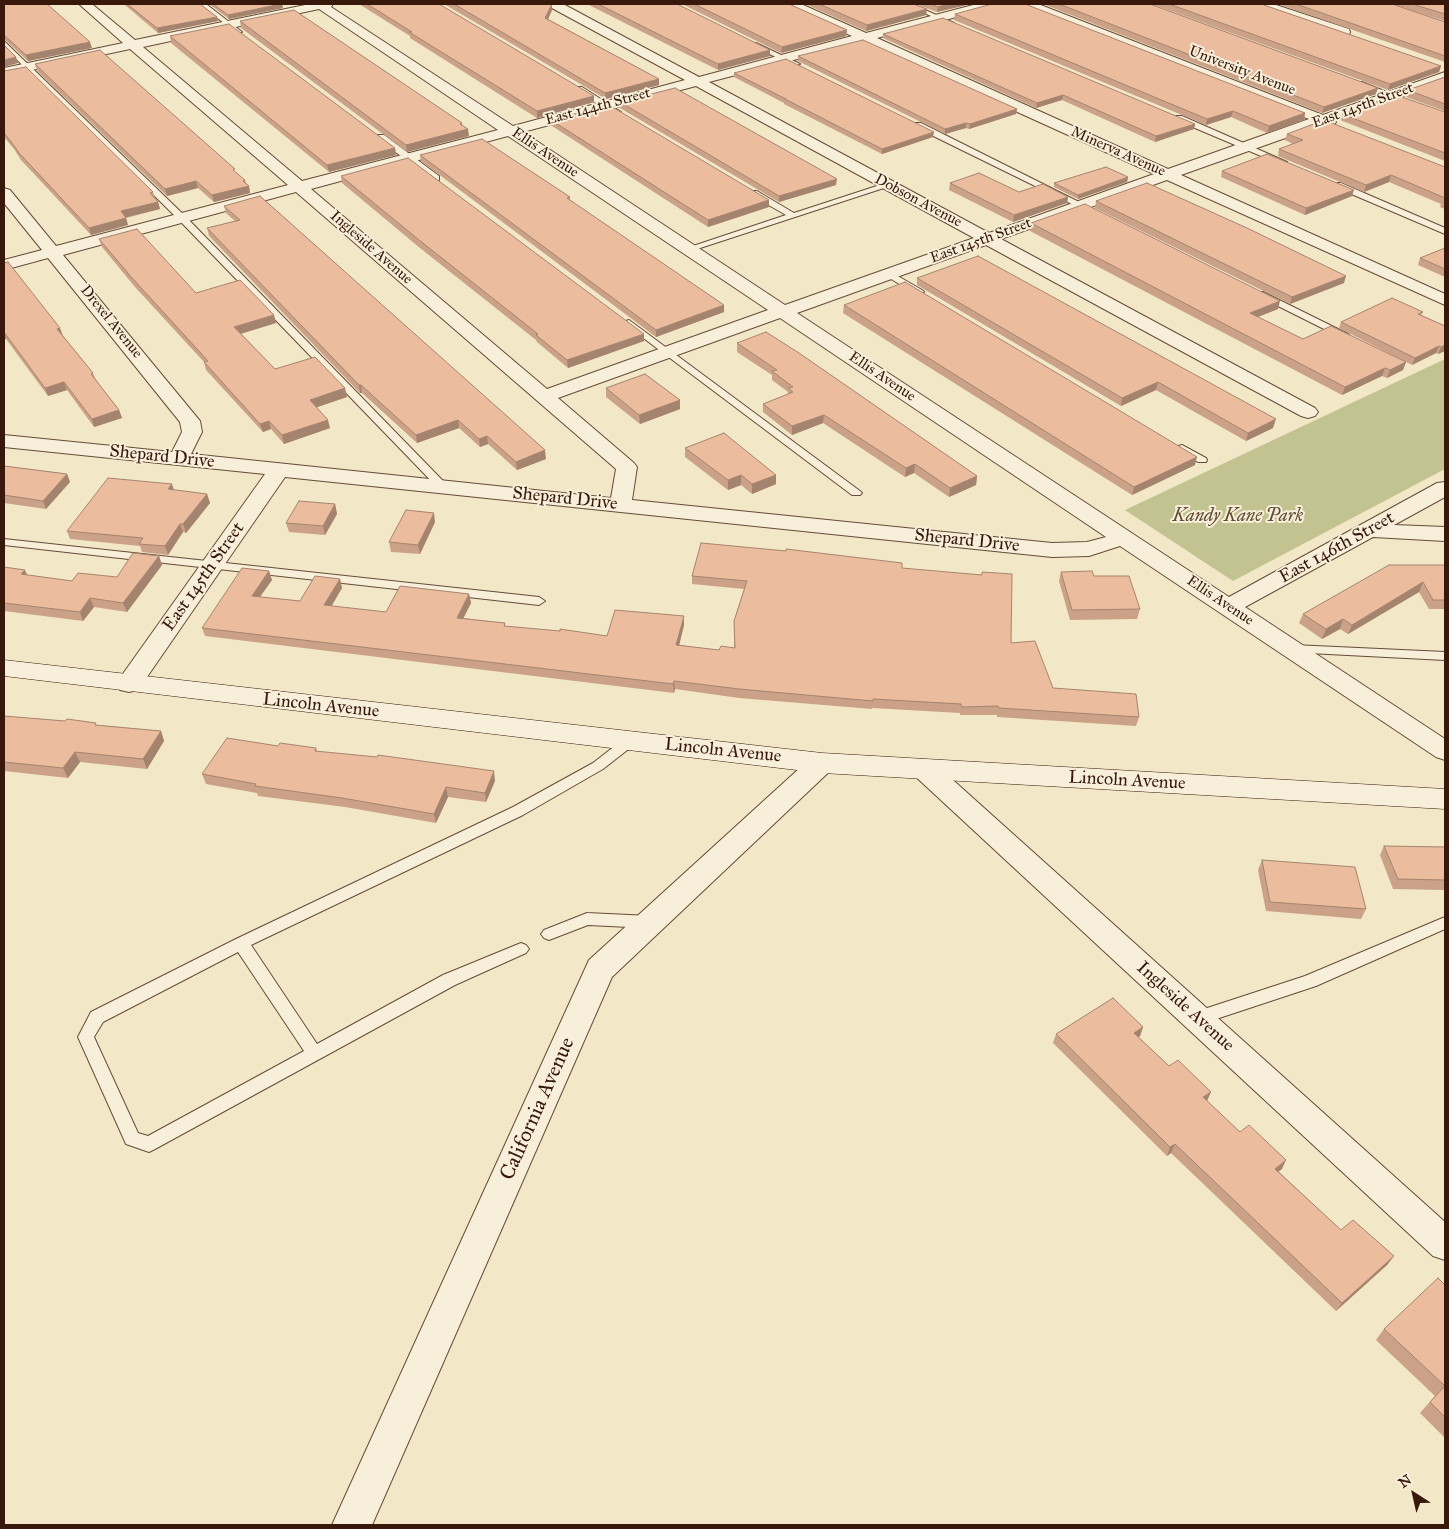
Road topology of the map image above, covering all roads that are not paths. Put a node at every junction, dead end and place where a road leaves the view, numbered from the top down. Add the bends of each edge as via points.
1 (85, 4) edge
2 (202, 4) edge
3 (322, 4) edge
4 (554, 4) edge
5 (791, 4) edge
6 (907, 4) edge
7 (990, 4) edge
8 (1027, 4) edge
9 (1262, 4) edge
10 (939, 17) junction
11 (229, 24) junction
12 (957, 25) edge
13 (244, 35) edge
14 (1354, 36) edge
15 (864, 37) junction
16 (748, 40) edge
17 (4, 43) edge
18 (133, 45) junction
19 (784, 58) junction
20 (28, 67) junction
21 (806, 69) edge
22 (1442, 69) edge
23 (4, 72) edge
24 (697, 81) junction
25 (1354, 82) edge
26 (570, 84) edge
27 (1390, 96) junction
28 (1409, 103) edge
29 (606, 105) junction
30 (623, 115) edge
31 (1175, 116) edge
32 (1322, 120) junction
33 (912, 122) edge
34 (1340, 127) edge
35 (510, 131) junction
36 (375, 133) edge
37 (1247, 147) junction
38 (408, 158) junction
39 (1292, 166) edge
40 (1168, 175) junction
41 (1328, 181) edge
42 (440, 182) edge
43 (889, 185) junction
44 (299, 187) junction
45 (750, 190) edge
46 (4, 193) edge
47 (1082, 206) junction
48 (1099, 214) edge
49 (792, 216) junction
50 (182, 218) junction
51 (1445, 230) edge
52 (988, 239) junction
53 (688, 249) junction
54 (53, 252) junction
55 (4, 265) edge
56 (889, 274) junction
57 (1257, 292) edge
58 (932, 299) edge
59 (1445, 300) edge
60 (783, 312) junction
61 (622, 318) edge
62 (1353, 340) edge
63 (668, 352) junction
64 (545, 396) junction
65 (1308, 412) dead end
66 (4, 441) edge
67 (1177, 445) edge
68 (178, 459) junction
69 (1202, 460) dead end
70 (279, 470) junction
71 (443, 487) junction
72 (1445, 488) edge
73 (856, 493) dead end
74 (620, 505) junction
75 (1370, 530) junction
76 (1445, 534) edge
77 (1124, 538) junction
78 (4, 542) edge
79 (212, 566) junction
80 (539, 601) dead end
81 (1228, 607) junction
82 (1292, 649) junction
83 (1445, 656) edge
84 (4, 668) edge
85 (129, 684) junction
86 (630, 741) junction
87 (1445, 751) edge
88 (822, 763) junction
89 (925, 770) junction
90 (1445, 799) edge
91 (651, 922) junction
92 (1445, 923) edge
93 (549, 934) dead end
94 (241, 943) junction
95 (521, 948) dead end
96 (1198, 1018) junction
97 (314, 1053) junction
98 (1445, 1244) edge
99 (352, 1525) edge

1 - 18 street, Ingleside Avenue
2 - 11 lane
3 - 11 street
3 - 35 street, Ellis Avenue
4 - 24 street, Dobson Avenue
5 - 15 street, Minerva Avenue
6 - 10 lane
7 - 10 street, East 144th Street
8 - 32 street, University Avenue
9 - 14 street
10 - 12 lane
10 - 15 street, East 144th Street
11 - 13 lane
11 - 18 street
15 - 19 street, East 144th Street
15 - 40 street, Minerva Avenue
16 - 19 lane
17 - 20 lane
18 - 20 street
18 - 44 street, Ingleside Avenue
19 - 21 lane
19 - 24 street, East 144th Street
20 - 23 street
20 - 50 lane
22 - 27 street, East 145th Street
24 - 29 street, East 144th Street
24 - 43 street, Dobson Avenue
25 - 27 lane
26 - 29 lane
27 - 28 lane
27 - 32 street, East 145th Street
29 - 30 lane
29 - 35 street, East 144th Street
31 - 37 lane
32 - 34 street, University Avenue
32 - 37 street, East 145th Street
33 - 47 lane
35 - 38 street, East 144th Street
35 - 53 street, Ellis Avenue
36 - 38 lane
37 - 39 lane
37 - 40 street, East 145th Street
38 - 42 lane
38 - 44 street, East 144th Street
40 - 47 street, East 145th Street
40 - 59 street, Minerva Avenue
41 - 51 lane
43 - 49 lane
43 - 52 street, Dobson Avenue
44 - 50 street, East 144th Street
44 - 64 street, Ingleside Avenue
45 - 49 lane
46 - 54 street, Drexel Avenue
47 - 48 lane
47 - 52 street, East 145th Street
49 - 53 lane
50 - 54 street, East 144th Street
50 - 71 lane
52 - 56 street, East 145th Street
52 - 65 street, Dobson Avenue
53 - 60 street, Ellis Avenue
54 - 55 street, East 144th Street
54 - 68 street, Drexel Avenue via 190,421 192,432
56 - 58 lane
56 - 60 street, East 145th Street
57 - 62 lane
60 - 63 street, East 145th Street
60 - 77 street, Ellis Avenue
61 - 63 lane
63 - 64 street, East 145th Street
63 - 73 lane
64 - 74 street, Ingleside Avenue via 627,466
66 - 68 street, Shepard Drive
67 - 69 lane
68 - 70 street, Shepard Drive
70 - 71 street, Shepard Drive
70 - 79 street, East 145th Street
71 - 74 street, Shepard Drive
72 - 75 street, East 146th Street
74 - 77 street, Shepard Drive via 1052,550 1089,549
75 - 76 street
75 - 81 street, East 146th Street
77 - 81 street, Ellis Avenue
78 - 79 lane
79 - 80 lane
79 - 85 street, East 145th Street
81 - 82 street, Ellis Avenue
82 - 83 lane
82 - 87 street, Ellis Avenue
84 - 85 street, Lincoln Avenue
85 - 86 street, Lincoln Avenue
86 - 88 street, Lincoln Avenue
86 - 94 lane via 598,766 518,811
88 - 89 street, Lincoln Avenue
88 - 91 street, California Avenue
89 - 90 street, Lincoln Avenue
89 - 96 street, Ingleside Avenue
91 - 93 lane via 587,919
91 - 99 street, California Avenue via 600,969
92 - 96 lane via 1310,981
94 - 97 lane
94 - 97 lane via 97,1017 86,1037 132,1139 149,1144
95 - 97 lane via 449,980
96 - 98 street, Ingleside Avenue

